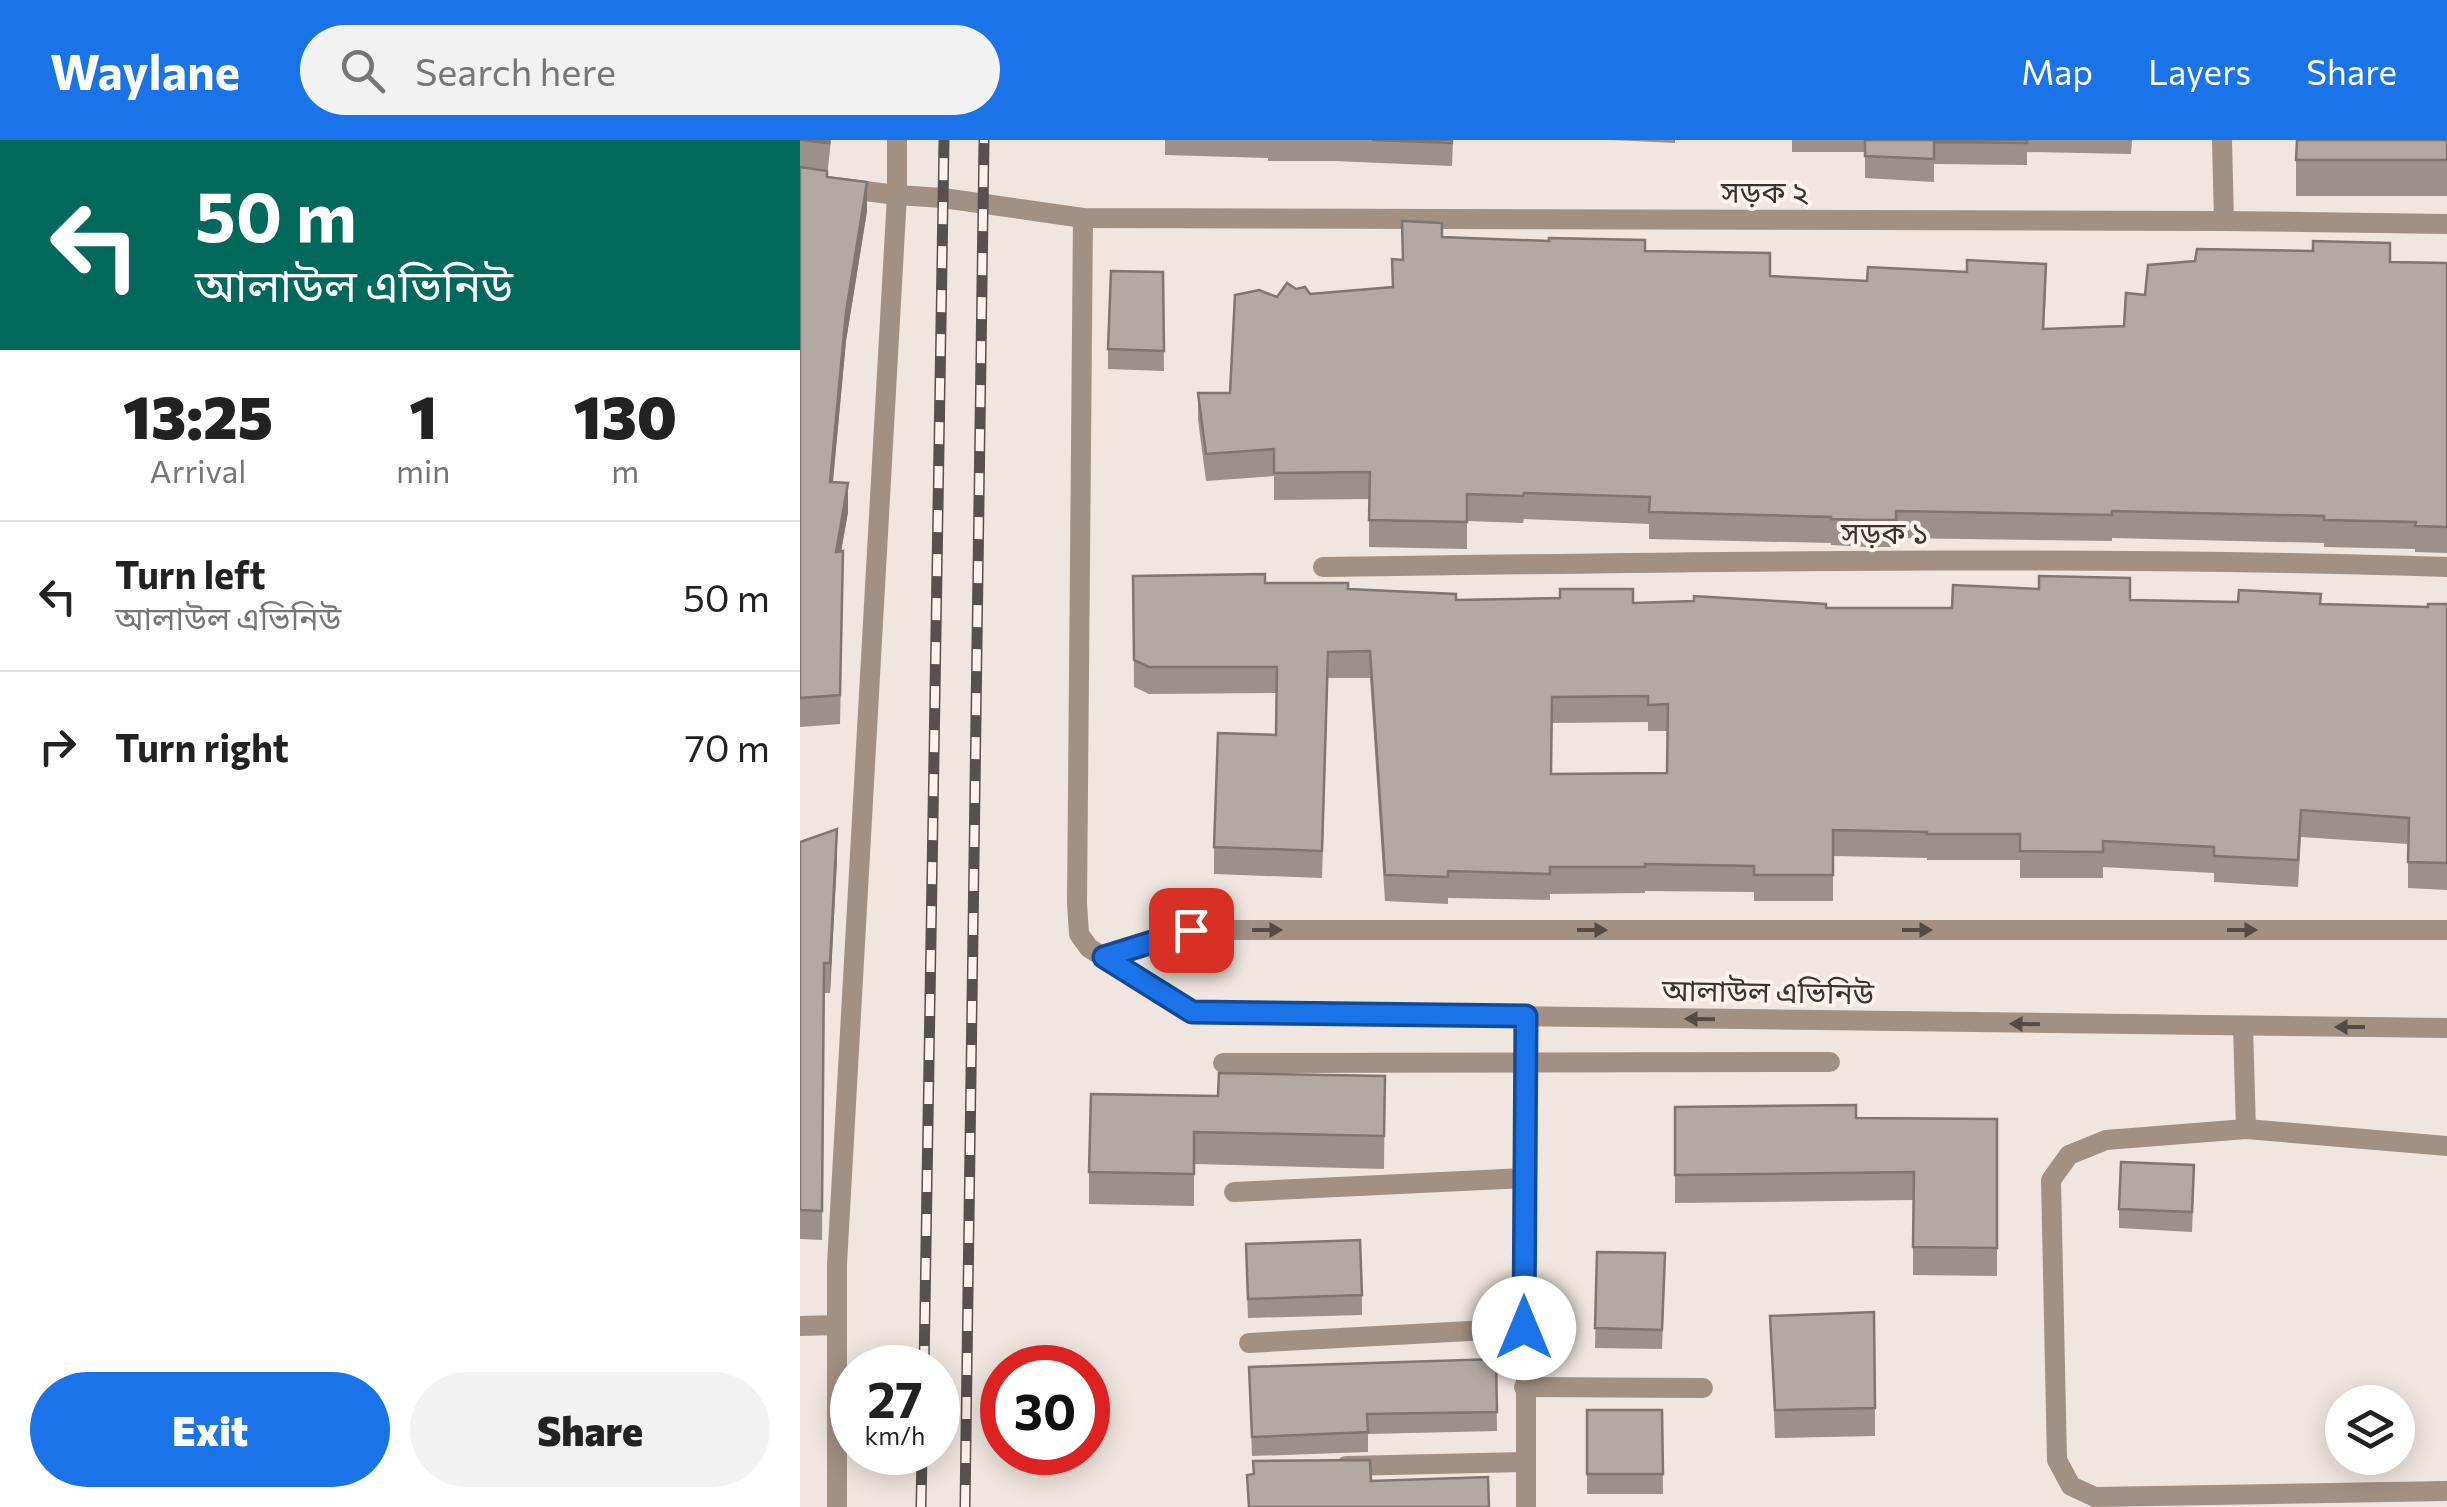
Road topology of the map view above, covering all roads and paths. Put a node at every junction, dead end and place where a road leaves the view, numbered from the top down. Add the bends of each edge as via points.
1 (897, 140) edge
2 (2222, 140) edge
3 (800, 183) edge
4 (897, 195) junction
5 (1083, 218) junction
6 (2224, 221) junction
7 (2447, 224) edge
8 (1323, 567) dead end
9 (2447, 567) edge
10 (2447, 930) edge
11 (1104, 957) junction
12 (1526, 1016) junction
13 (2243, 1027) junction
14 (2447, 1028) edge
15 (1830, 1062) dead end
16 (1526, 1063) junction
17 (1223, 1064) dead end
18 (2246, 1129) junction
19 (2447, 1146) edge
20 (1525, 1178) junction
21 (1234, 1192) dead end
22 (837, 1325) junction
23 (800, 1326) edge
24 (1524, 1328) junction
25 (1250, 1344) dead end
26 (1524, 1387) junction
27 (1703, 1388) dead end
28 (1524, 1462) junction
29 (1334, 1466) edge
30 (2447, 1491) edge
31 (837, 1507) edge
32 (1526, 1507) edge

1 - 4 street
2 - 6 street
3 - 4 street, সড়ক ২
4 - 5 street, সড়ক ২
4 - 22 street
5 - 6 street, সড়ক ২
5 - 11 street via 1077,903 1079,934
6 - 7 street, সড়ক ২
8 - 9 street, সড়ক ১ via 1886,560
11 -> 10 street via 1191,930
11 - 12 street, আলাউল এভিনিউ via 1192,1012
13 -> 12 street, আলাউল এভিনিউ
12 - 16 street
14 -> 13 street, আলাউল এভিনিউ
13 - 18 street
15 - 16 street
16 - 17 street
16 - 20 street
18 - 19 street
18 - 30 street via 2106,1140 2069,1155 2051,1180 2057,1460 2070,1486 2094,1498
20 - 21 street
20 - 24 street
22 - 23 street
22 - 31 street
24 - 25 street
24 - 26 street
26 - 27 street
26 - 28 street
28 - 29 street
28 - 32 street

